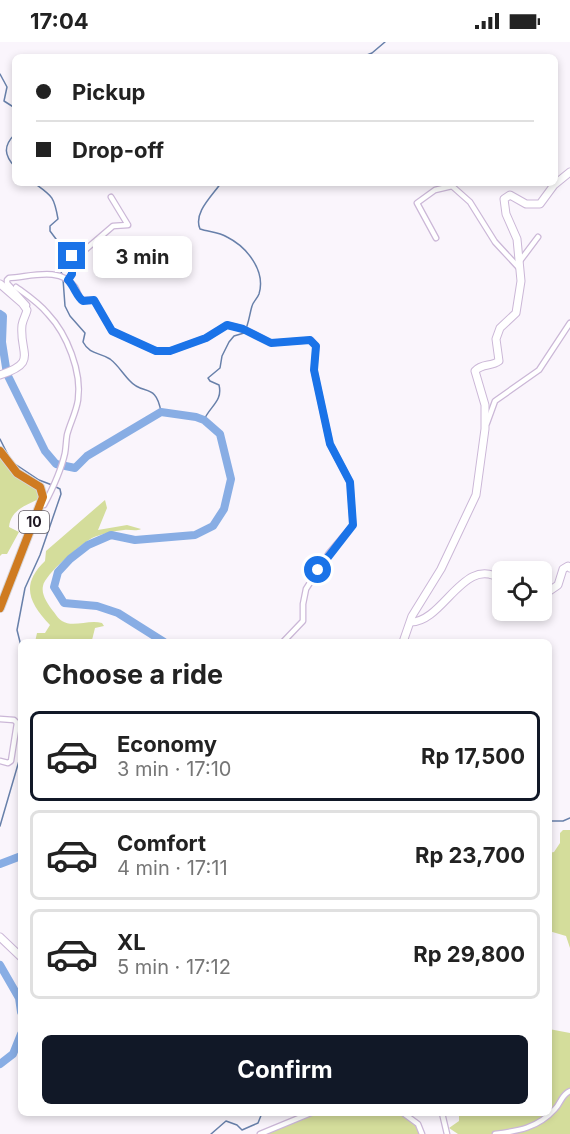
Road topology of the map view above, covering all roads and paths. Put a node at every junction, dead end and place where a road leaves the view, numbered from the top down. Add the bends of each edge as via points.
1 (570, 172) edge
2 (558, 182) edge
3 (553, 186) edge
4 (111, 196) dead end
5 (538, 237) dead end
6 (436, 238) dead end
7 (520, 261) junction
8 (521, 271) junction
9 (68, 280) junction
10 (3, 282) edge
11 (570, 323) edge
12 (0, 375) edge
13 (485, 429) junction
14 (0, 451) edge
15 (41, 505) junction
16 (570, 568) edge
17 (492, 577) edge
18 (552, 589) edge
19 (0, 608) edge
20 (411, 622) junction
21 (286, 639) edge
22 (404, 639) edge
23 (0, 719) edge
24 (0, 761) edge
25 (0, 937) edge
26 (18, 954) edge
27 (570, 1091) edge
28 (552, 1112) edge
29 (304, 1116) edge
30 (407, 1116) edge
31 (443, 1116) edge
32 (546, 1116) edge
33 (260, 1134) edge
34 (422, 1134) edge
35 (447, 1134) edge
36 (495, 1134) edge

1 - 2 street
3 - 7 street via 540,204 526,204 510,195 504,198
4 - 9 street via 128,225 113,226 72,256
5 - 7 street
6 - 8 street via 417,203 435,190 452,186 470,202 495,242
7 - 8 street
8 - 13 street via 516,313 500,328 496,339 499,361 475,371 484,398
9 - 10 street via 47,274
9 - 21 street via 80,299 94,300 112,331 156,351 170,351 206,338 224,325 271,343 310,340 315,345 314,370 330,444 351,488 353,526 318,570 304,596 303,621
10 - 12 street via 26,308 22,327 25,358 23,364
10 - 15 street via 49,314 75,365 79,384 65,452 54,487 45,505
11 - 13 street via 539,370 495,401
13 - 20 street via 476,495
14 - 15 highway, 10 via 17,473 40,487
15 - 19 highway, 10
16 - 18 street via 563,569 558,585
17 - 20 street via 471,578 427,617
20 - 22 street
23 - 24 street via 17,723 11,760
25 - 26 street
27 - 28 street
29 - 33 street
30 - 34 street via 418,1124
31 - 35 street
32 - 36 street via 532,1127

